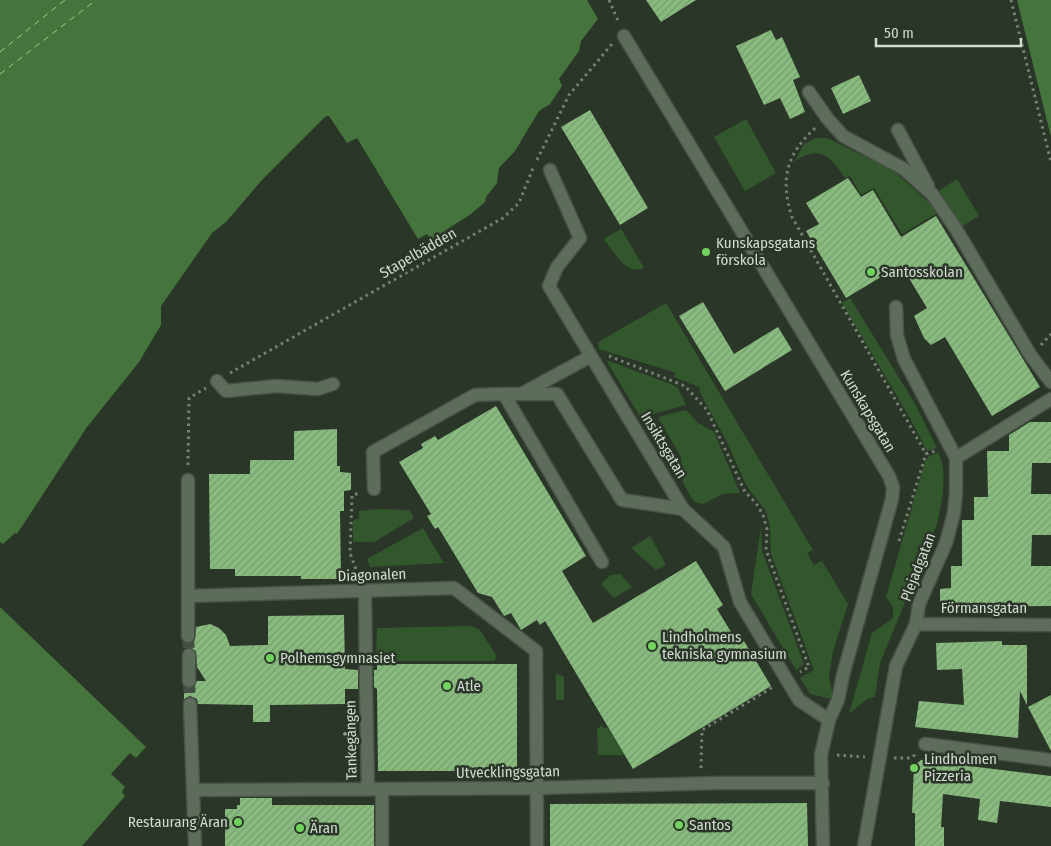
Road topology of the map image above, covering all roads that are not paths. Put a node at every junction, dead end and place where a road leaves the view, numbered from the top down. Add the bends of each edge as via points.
1 (624, 36) road end
2 (809, 92) dead end
3 (898, 130) dead end
4 (550, 170) dead end
5 (933, 195) junction
6 (896, 308) dead end
7 (591, 356) junction
8 (217, 381) road end
9 (1051, 382) edge
10 (333, 384) dead end
11 (504, 394) junction
12 (521, 394) junction
13 (1051, 399) edge
14 (953, 452) junction
15 (188, 480) road end
16 (374, 489) road end
17 (683, 509) junction
18 (602, 562) dead end
19 (365, 592) junction
20 (188, 596) junction
21 (916, 624) junction
22 (1051, 625) edge
23 (188, 636) tunnel mouth
24 (189, 655) tunnel mouth
25 (190, 681) tunnel mouth
26 (190, 704) tunnel mouth
27 (829, 720) junction
28 (925, 744) road end
29 (1051, 760) edge
30 (823, 783) junction
31 (537, 788) junction
32 (368, 789) junction
33 (382, 789) junction
34 (194, 790) junction
35 (194, 846) edge
36 (382, 846) edge
37 (537, 846) edge
38 (823, 846) edge
39 (864, 846) edge

1 - 27 street, Kunskapsgatan via 893,487 838,700
2 - 5 street via 843,136 904,169
3 - 5 street
4 - 7 street, Insiktsgatan via 580,238 557,267 548,286
5 - 9 street via 1031,356
6 - 14 street via 897,335 904,360
7 - 12 street
7 - 17 street, Insiktsgatan
8 - 10 street via 226,391 276,386 318,389
11 - 12 street
11 - 16 street via 475,395 373,452
11 - 18 street
12 - 17 street via 557,394 622,500
13 - 14 street
14 - 21 street, Plejadgatan via 954,513 946,543 919,604
15 - 20 street
17 - 27 street, Insiktsgatan via 724,547 740,602 799,700
19 - 20 street, Diagonalen
19 - 31 street, Diagonalen via 454,588 536,651
19 - 32 street, Tankegången
20 - 23 street
21 - 22 street, Förmansgatan
21 - 39 street, Plejadgatan via 896,666
24 - 25 street
26 - 34 street
27 - 30 street, Kunskapsgatan via 821,755
28 - 29 street
30 - 31 street, Utvecklingsgatan
30 - 38 street, Kunskapsgatan
31 - 33 street, Utvecklingsgatan
31 - 37 street
32 - 33 street, Utvecklingsgatan
32 - 34 street, Utvecklingsgatan
33 - 36 street
34 - 35 street

